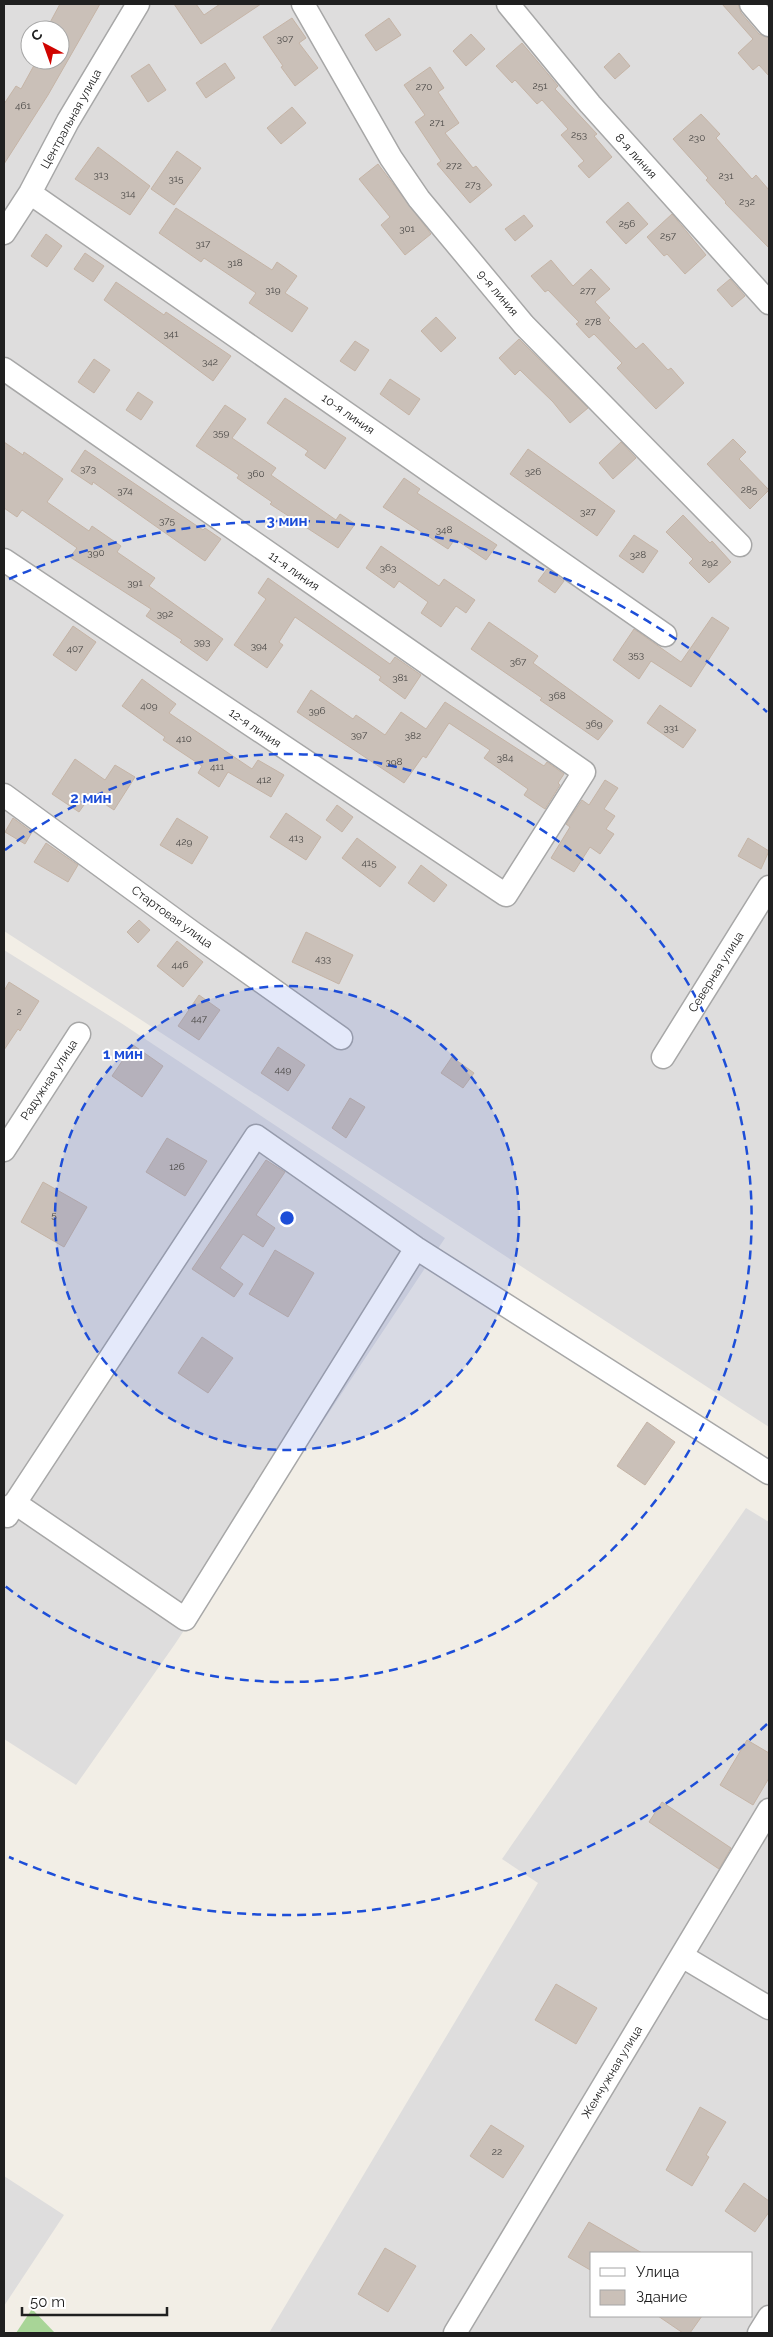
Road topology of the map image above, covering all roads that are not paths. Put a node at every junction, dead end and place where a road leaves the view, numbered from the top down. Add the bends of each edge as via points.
1 (138, 4) edge
2 (303, 4) edge
3 (508, 4) edge
4 (751, 4) edge
5 (769, 25) edge
6 (30, 193) junction
7 (4, 233) edge
8 (769, 303) edge
9 (4, 369) edge
10 (740, 545) dead end
11 (4, 560) edge
12 (665, 635) dead end
13 (4, 795) edge
14 (769, 887) edge
15 (506, 895) joint
16 (79, 1034) dead end
17 (341, 1038) dead end
18 (662, 1057) dead end
19 (4, 1150) edge
20 (416, 1248) junction
21 (769, 1473) edge
22 (8, 1512) edge
23 (769, 1810) edge
24 (682, 1956) junction
25 (769, 2008) edge
26 (769, 2317) edge
27 (455, 2333) edge
28 (759, 2333) edge

1 - 6 street, Центральная улица via 68,121
2 - 10 street, 9-я линия via 391,158 419,199 524,325
3 - 8 street, 8-я линия via 590,104
4 - 5 street
6 - 7 street, Центральная улица
6 - 12 street, 10-я линия
9 - 15 street, 11-я линия via 584,772
11 - 15 street, 12-я линия
13 - 17 street, Стартовая улица
14 - 18 street, Северная улица
16 - 19 street, Радужная улица
20 - 21 street
20 - 22 street via 185,1620
20 - 22 street via 256,1136
23 - 24 street, Жемчужная улица
24 - 25 street
24 - 27 street, Жемчужная улица
26 - 28 street

